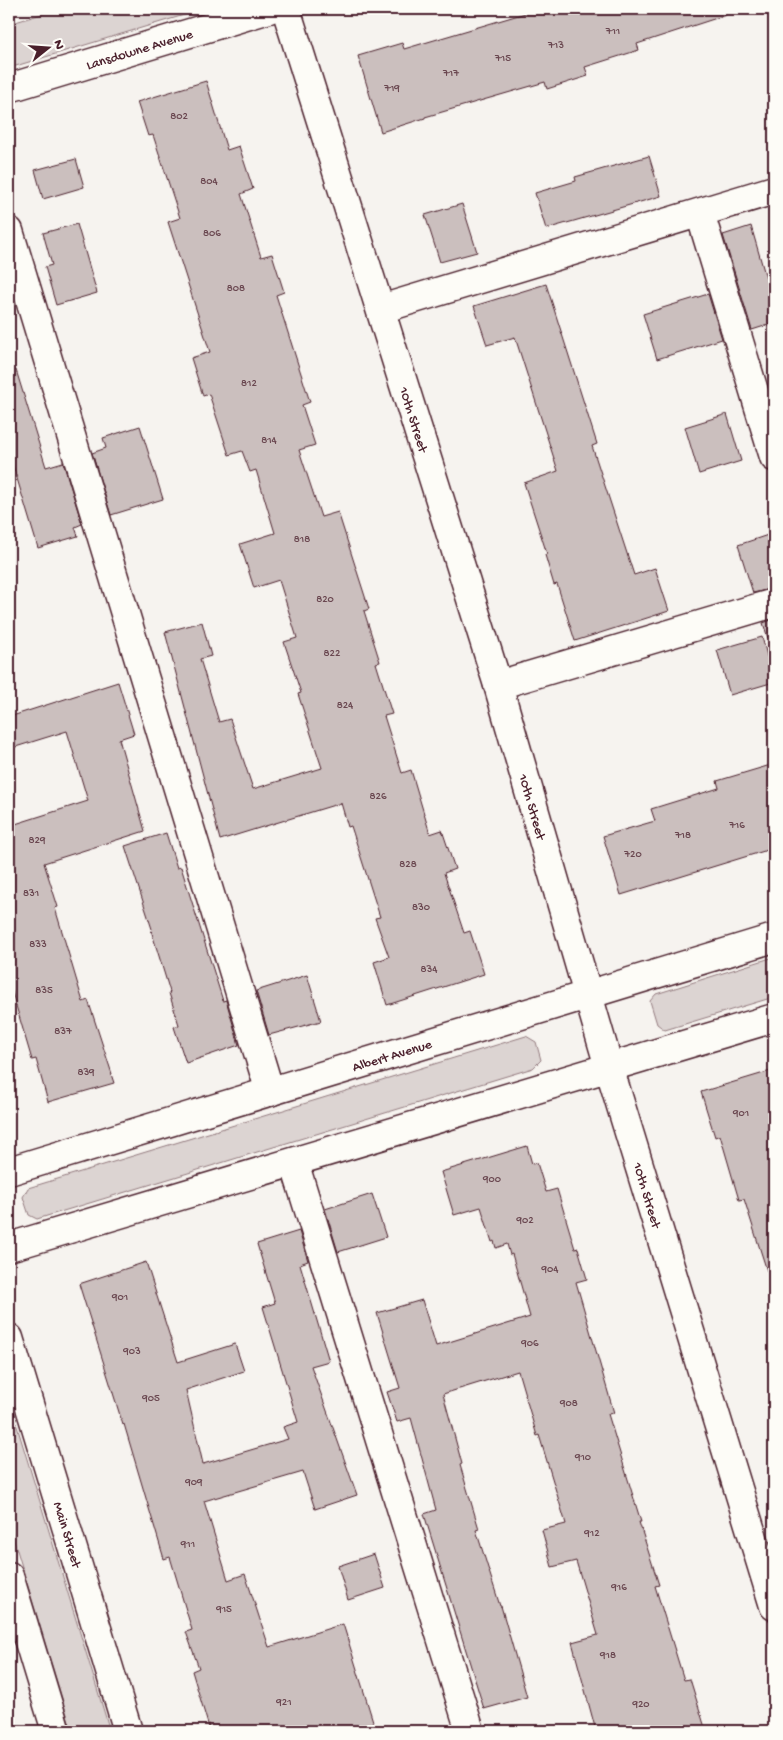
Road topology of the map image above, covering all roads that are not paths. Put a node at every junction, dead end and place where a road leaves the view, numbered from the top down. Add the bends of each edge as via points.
1 (269, 9) edge
2 (286, 9) edge
3 (9, 88) edge
4 (774, 190) edge
5 (700, 213) junction
6 (9, 231) edge
7 (381, 308) junction
8 (774, 457) edge
9 (774, 603) edge
10 (498, 685) junction
11 (774, 938) edge
12 (589, 995) junction
13 (774, 1018) edge
14 (609, 1067) junction
15 (270, 1092) junction
16 (294, 1162) junction
17 (9, 1171) edge
18 (9, 1246) edge
19 (9, 1338) edge
20 (9, 1576) edge
21 (774, 1606) edge
22 (56, 1731) edge
23 (128, 1731) edge
24 (470, 1731) edge

1 - 3 street, Lansdowne Avenue
2 - 7 street, 10th Street
4 - 5 street
5 - 7 street
5 - 8 street
6 - 15 street
7 - 10 street, 10th Street
9 - 10 street
10 - 12 street, 10th Street
11 - 12 street, Albert Avenue
12 - 14 street, 10th Street
12 - 15 street, Albert Avenue
13 - 14 street
14 - 16 street
14 - 21 street, 10th Street
15 - 17 street, Albert Avenue
16 - 18 street
16 - 24 street
19 - 23 street, Main Street
20 - 22 street

